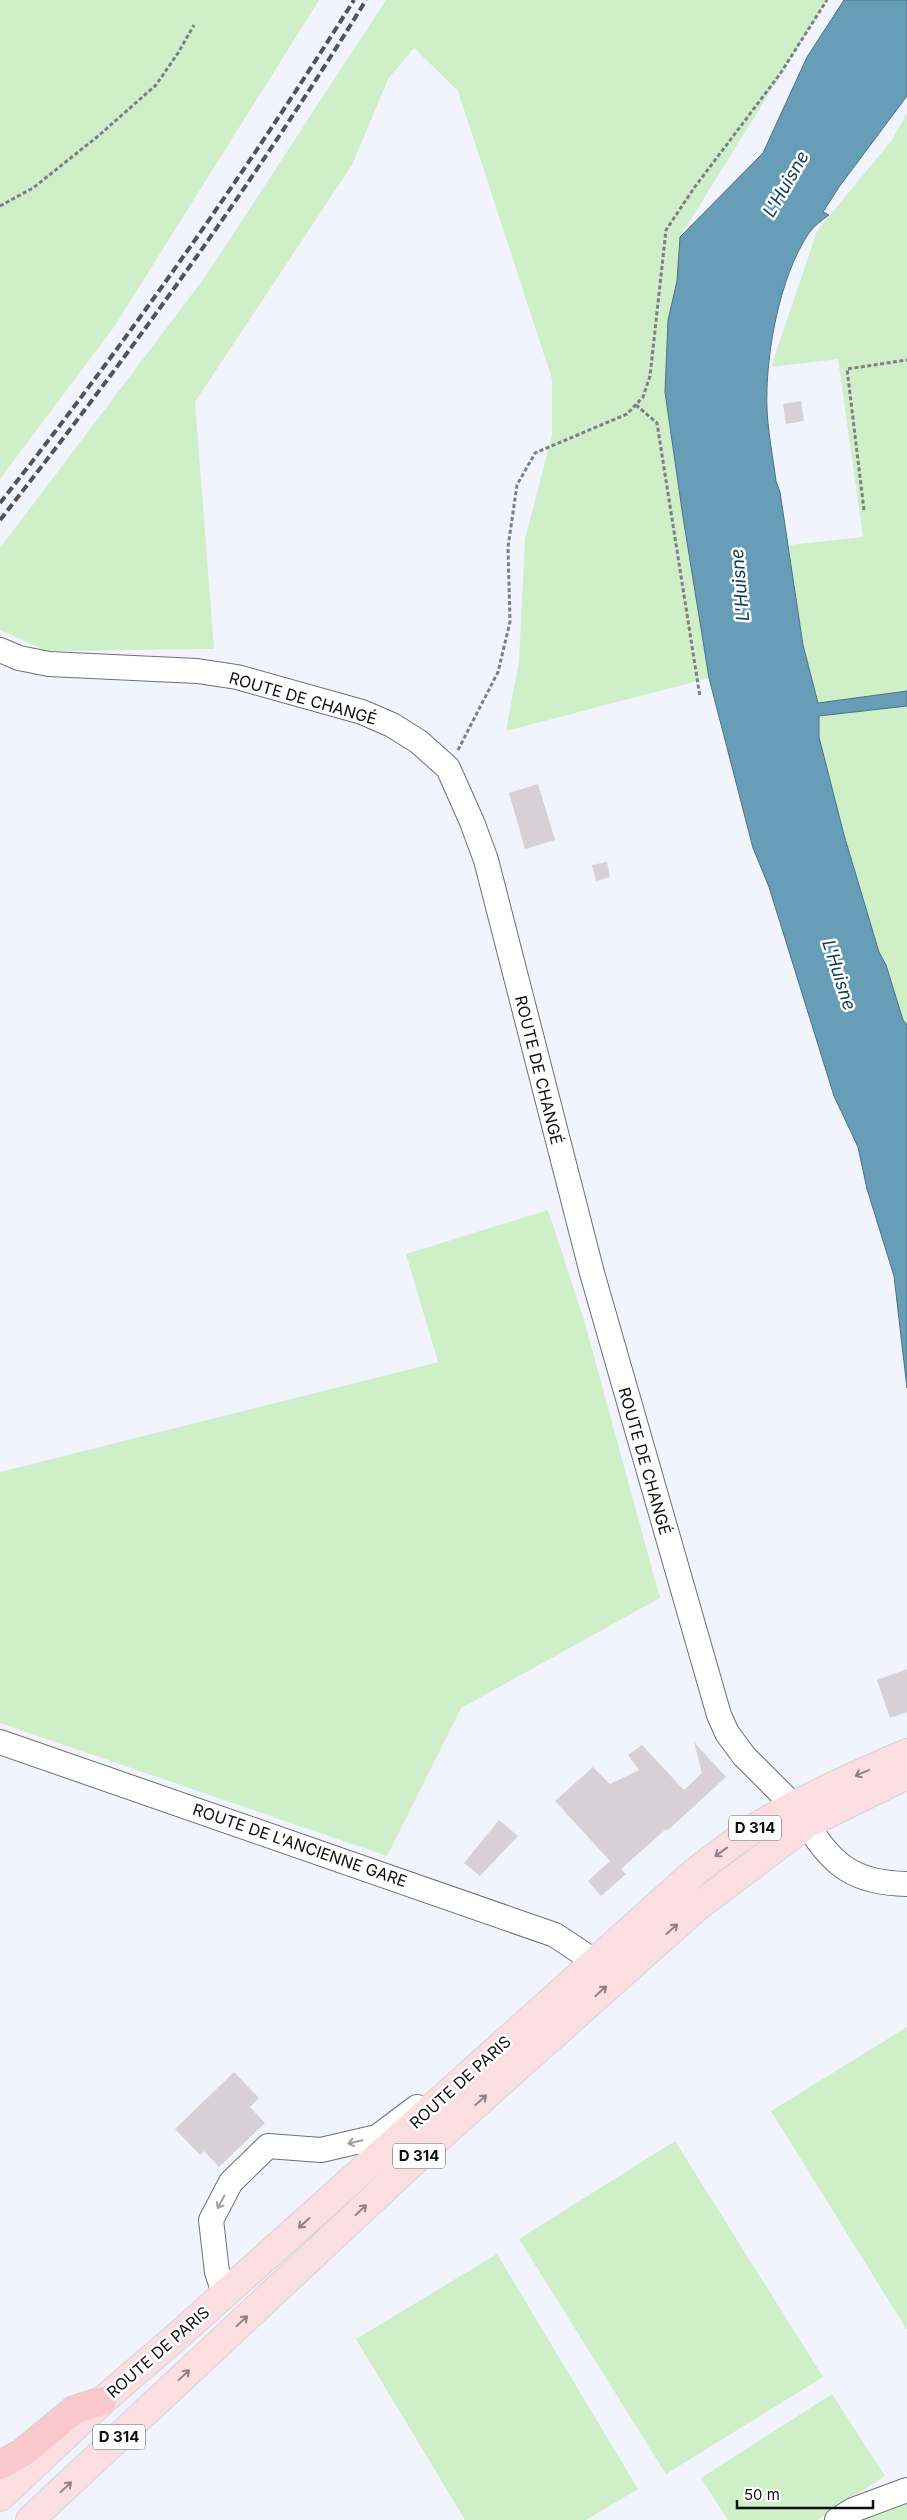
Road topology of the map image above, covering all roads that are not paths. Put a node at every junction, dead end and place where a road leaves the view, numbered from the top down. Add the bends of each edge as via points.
1 (0, 650) edge
2 (0, 1742) edge
3 (907, 1754) edge
4 (907, 1775) edge
5 (800, 1815) junction
6 (907, 1884) edge
7 (594, 1961) junction
8 (457, 2085) junction
9 (224, 2293) junction
10 (102, 2402) junction
11 (0, 2465) edge
12 (907, 2490) edge
13 (0, 2497) edge
14 (30, 2520) edge
15 (837, 2520) edge

1 - 5 street, ROUTE DE CHANGÉ via 49,664 197,671 236,677 362,712 392,724 419,742 448,768 486,860 592,1273 719,1715 727,1733 744,1756
2 - 7 street, ROUTE DE L'ANCIENNE GARE via 555,1935
3 -> 5 main road, ROUTE DE PARIS / D 314 via 835,1784
4 - 5 main road, ROUTE DE PARIS / D 314
5 - 6 street, ROUTE DE CHANGÉ via 839,1865 853,1875 870,1881
5 -> 7 main road, ROUTE DE PARIS / D 314 via 757,1827 696,1871
14 -> 5 main road, ROUTE DE PARIS / D 314 via 446,2131
7 - 8 main road, ROUTE DE PARIS / D 314
8 -> 9 main road, ROUTE DE PARIS / D 314
8 -> 9 street via 434,2094 377,2137 322,2150 268,2146 231,2182 211,2220 217,2272
9 - 10 main road, ROUTE DE PARIS / D 314
10 - 11 highway via 74,2410 22,2453
10 - 13 main road, ROUTE DE PARIS / D 314
12 - 15 street via 853,2510

